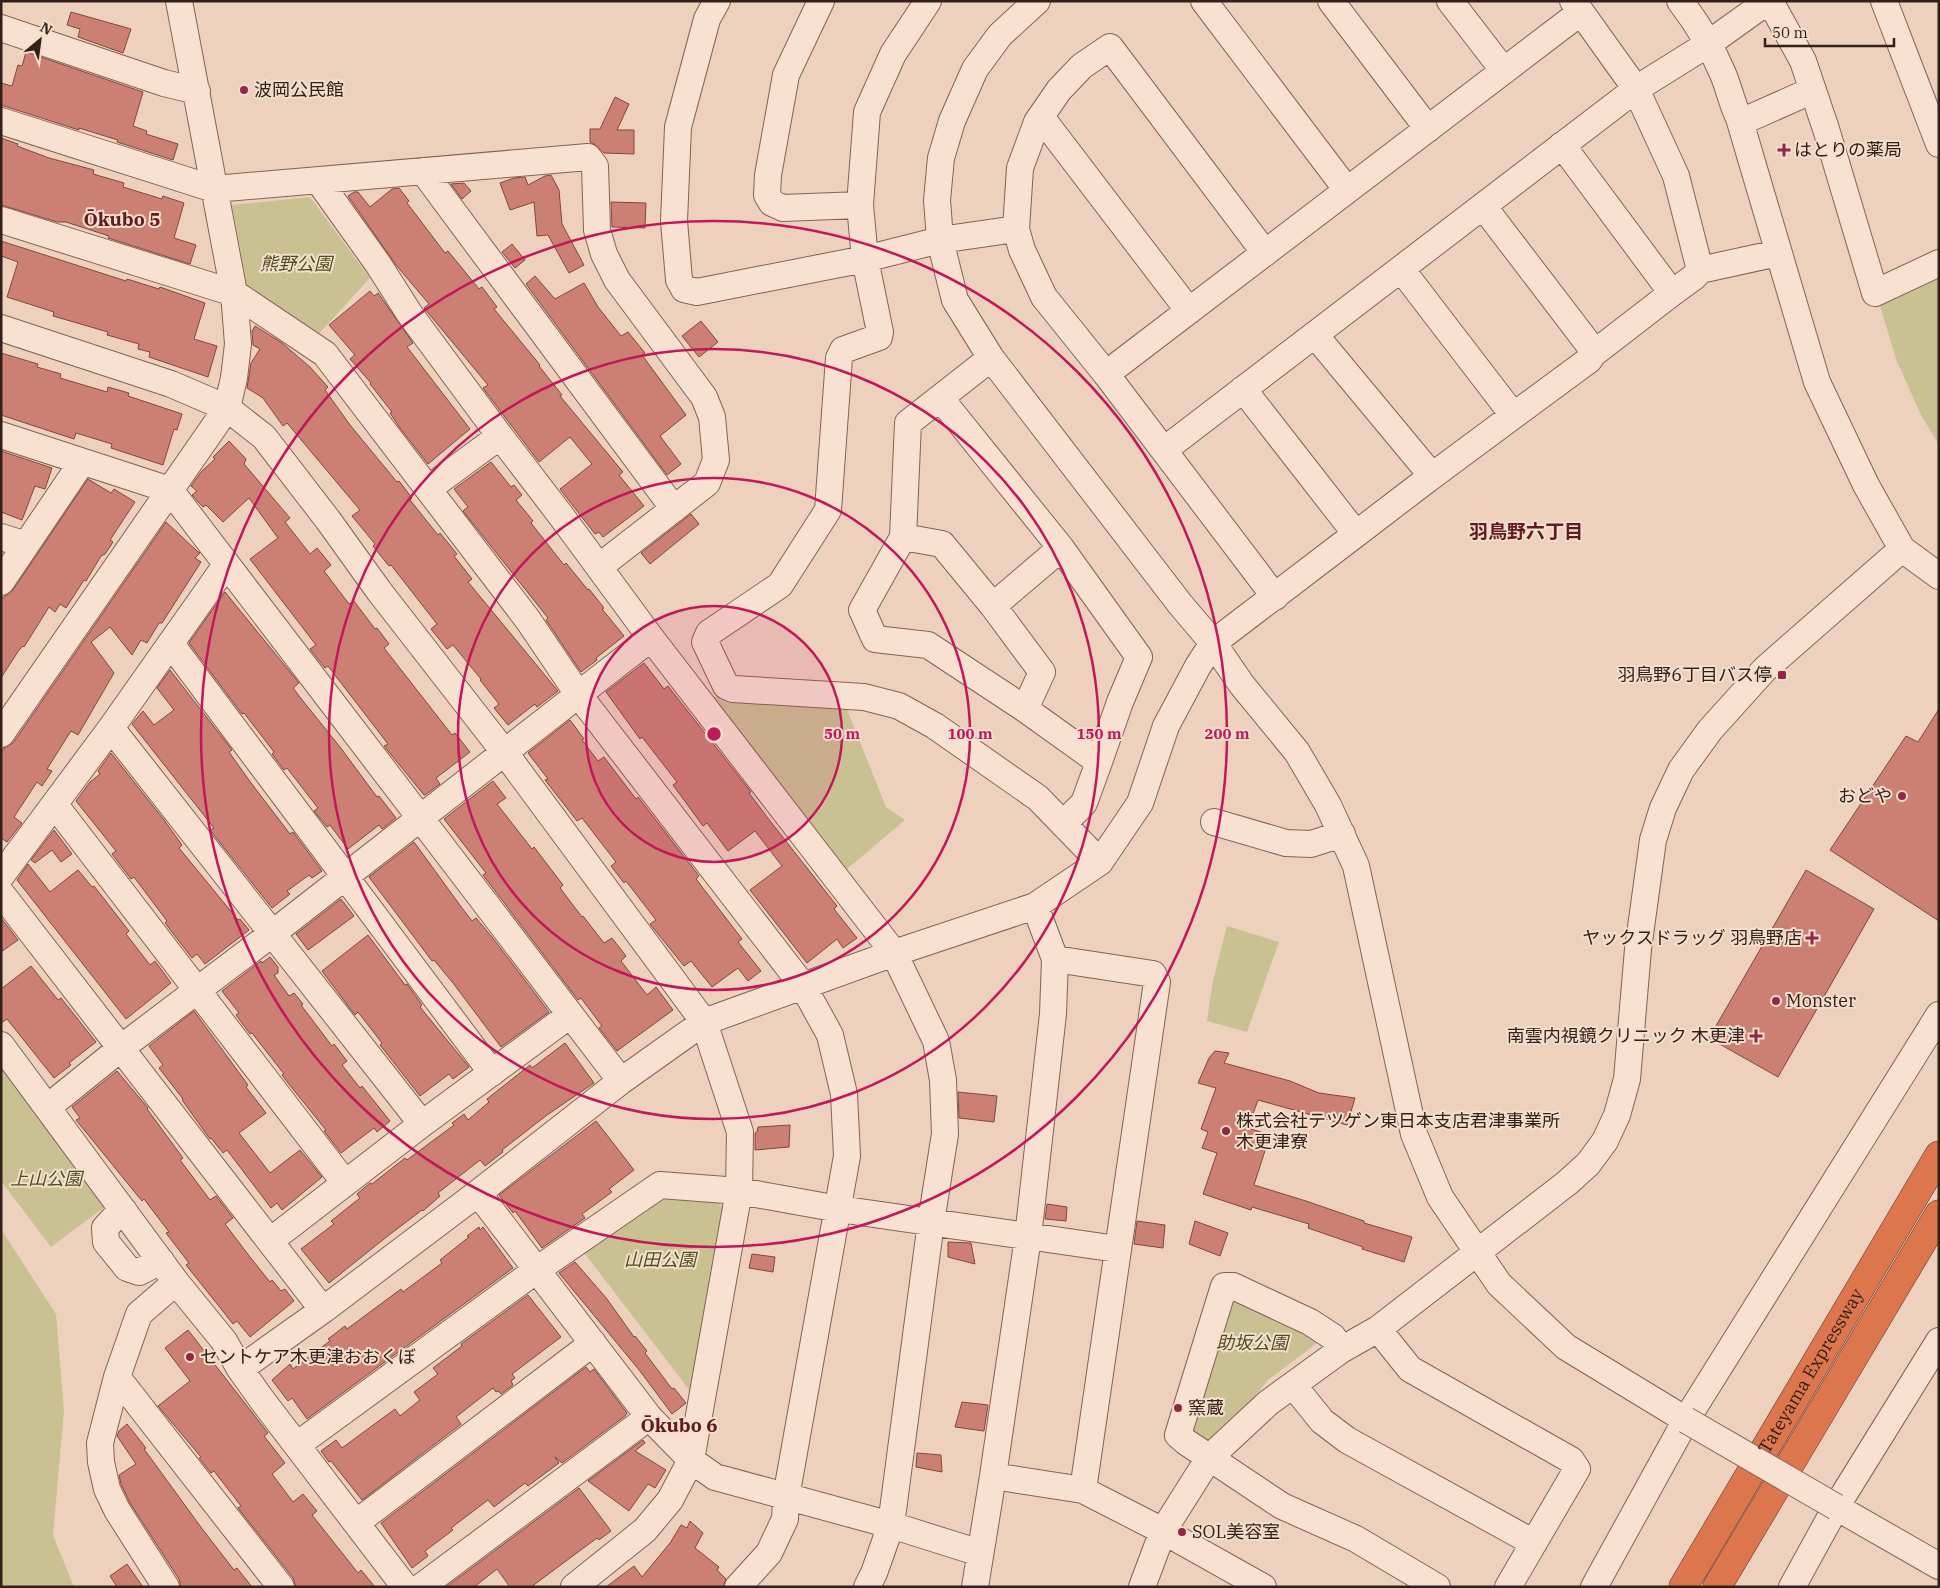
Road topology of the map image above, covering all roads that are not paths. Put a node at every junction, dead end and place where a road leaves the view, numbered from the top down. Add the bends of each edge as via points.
1 (179, 1) edge
2 (716, 1) edge
3 (821, 1) edge
4 (928, 1) edge
5 (1036, 1) edge
6 (1204, 1) edge
7 (1330, 1) edge
8 (1450, 1) edge
9 (1680, 1) edge
10 (1769, 1) edge
11 (1884, 1) edge
12 (1577, 7) edge
13 (1, 28) edge
14 (1708, 44) junction
15 (1504, 71) junction
16 (1812, 88) junction
17 (1636, 89) junction
18 (197, 92) junction
19 (1040, 118) junction
20 (1740, 120) junction
21 (1, 121) edge
22 (1428, 129) junction
23 (1939, 144) edge
24 (1562, 145) junction
25 (423, 171) junction
26 (318, 180) junction
27 (214, 189) junction
28 (1347, 190) junction
29 (860, 205) junction
30 (1483, 206) junction
31 (1, 220) edge
32 (1016, 229) junction
33 (940, 240) junction
34 (1265, 253) junction
35 (1778, 253) junction
36 (865, 259) junction
37 (1939, 262) edge
38 (1401, 269) junction
39 (1700, 270) junction
40 (234, 293) junction
41 (1672, 293) junction
42 (1189, 311) junction
43 (1, 328) edge
44 (1315, 335) junction
45 (1593, 354) junction
46 (991, 358) junction
47 (1106, 374) junction
48 (1243, 389) junction
49 (941, 399) junction
50 (227, 408) junction
51 (1517, 413) junction
52 (1, 435) edge
53 (500, 436) junction
54 (1164, 450) junction
55 (82, 462) junction
56 (1428, 479) junction
57 (170, 490) junction
58 (428, 490) junction
59 (674, 509) junction
60 (1356, 534) junction
61 (903, 536) junction
62 (1, 537) edge
63 (26, 545) junction
64 (1061, 548) junction
65 (1902, 549) junction
66 (226, 565) junction
67 (599, 566) junction
68 (1939, 576) edge
69 (1, 582) edge
70 (1275, 597) junction
71 (993, 606) junction
72 (651, 638) junction
73 (171, 644) junction
74 (1213, 644) junction
75 (578, 694) junction
76 (1025, 709) junction
77 (112, 728) junction
78 (1, 734) edge
79 (504, 753) junction
80 (1099, 762) junction
81 (55, 805) junction
82 (420, 818) junction
83 (1214, 822) dead end
84 (1063, 824) junction
85 (1342, 834) junction
86 (1100, 862) junction
87 (1, 876) edge
88 (345, 877) junction
89 (1, 893) edge
90 (1035, 906) junction
91 (273, 933) junction
92 (894, 954) junction
93 (1055, 959) junction
94 (803, 986) junction
95 (197, 990) junction
96 (570, 1015) junction
97 (1939, 1015) edge
98 (704, 1022) junction
99 (1, 1045) edge
100 (121, 1048) junction
101 (492, 1073) junction
102 (621, 1081) junction
103 (48, 1107) junction
104 (422, 1124) junction
105 (1939, 1155) edge
106 (345, 1183) junction
107 (739, 1192) junction
108 (478, 1193) junction
109 (838, 1209) junction
110 (1939, 1214) edge
111 (931, 1222) junction
112 (1028, 1237) junction
113 (270, 1241) junction
114 (1117, 1249) junction
115 (1477, 1252) junction
116 (538, 1269) junction
117 (168, 1272) junction
118 (322, 1310) junction
119 (1378, 1329) junction
120 (1939, 1341) edge
121 (593, 1343) junction
122 (1341, 1350) junction
123 (240, 1369) junction
124 (117, 1377) junction
125 (1293, 1385) junction
126 (649, 1417) junction
127 (1686, 1420) junction
128 (297, 1446) junction
129 (1209, 1458) junction
130 (691, 1460) junction
131 (994, 1476) junction
132 (1082, 1490) junction
133 (786, 1497) junction
134 (1836, 1507) junction
135 (356, 1523) junction
136 (891, 1525) junction
137 (1163, 1531) junction
138 (1534, 1543) junction
139 (980, 1553) junction
140 (1939, 1566) edge
141 (166, 1587) edge
142 (282, 1587) edge
143 (405, 1587) edge
144 (421, 1587) edge
145 (574, 1587) edge
146 (738, 1587) edge
147 (866, 1587) edge
148 (975, 1587) edge
149 (1142, 1587) edge
150 (1262, 1587) edge
151 (1437, 1587) edge
152 (1508, 1587) edge
153 (1594, 1587) edge
154 (1683, 1587) edge
155 (1717, 1587) edge
156 (1792, 1587) edge

1 - 18 street
2 - 36 street via 707,19 678,126 674,221 679,280 684,289 697,292
3 - 29 street via 786,74 767,195 772,203 783,208
4 - 29 street via 893,54 867,112
5 - 33 street via 1000,35 975,69 952,121 941,158 937,200
6 - 28 street
7 - 22 street
8 - 15 street
9 - 14 street
10 - 14 street
10 - 16 street via 1803,61
11 - 23 street
12 - 15 street
12 - 17 street
13 - 18 street via 164,84
14 - 17 street
14 - 20 street
15 - 22 street
16 - 20 street
16 - 37 street via 1874,292
17 - 24 street
17 - 39 street via 1676,176
18 - 27 street
19 - 32 street via 1020,168
19 - 34 street via 1059,90 1082,66 1110,48
19 - 42 street
20 - 35 street
21 - 27 street
22 - 28 street
24 - 30 street
24 - 41 street
25 - 26 street
25 - 59 street
25 - 59 street via 588,157 595,166 597,230 604,254 617,280 704,397 712,417 716,460 707,483
26 - 27 street
26 - 53 street via 409,313
27 - 40 street
28 - 34 street
29 - 36 street
30 - 38 street
30 - 45 street
31 - 40 street
32 - 33 street
32 - 47 street via 1044,298
33 - 36 street
33 - 46 street via 955,300
34 - 42 street
35 - 39 street
35 - 65 street via 1817,382 1874,500
36 - 84 street via 880,332 878,337 843,350 839,358 828,510 780,585 709,633 705,642 726,686 734,689 864,697 898,706 935,726 1038,798
38 - 44 street
38 - 51 street via 1510,411
39 - 41 street
40 - 50 street via 238,344
40 - 58 street via 325,354
41 - 45 street
42 - 47 street
43 - 50 street via 171,384
44 - 48 street
44 - 56 street via 1428,471
45 - 51 street
46 - 49 street
46 - 74 street
47 - 54 street
48 - 54 street
48 - 60 street
49 - 61 street via 908,423
49 - 64 street
50 - 57 street
50 - 79 street via 264,437
51 - 56 street
52 - 55 street
53 - 58 street
53 - 67 street
54 - 70 street
55 - 57 street
55 - 63 street
56 - 60 street
57 - 66 street
57 - 78 street
58 - 75 street via 528,620
59 - 67 street
60 - 70 street
61 - 71 street via 942,544
61 - 76 street via 862,610 875,640 928,645
62 - 63 street
63 - 69 street
64 - 71 street
64 - 80 street via 1139,657
65 - 68 street
65 - 115 street via 1765,669 1710,730 1681,770 1663,808 1653,840 1638,948 1627,1079 1617,1116 1605,1141 1588,1164
66 - 73 street
66 - 82 street
67 - 72 street
70 - 74 street
71 - 76 street via 1042,672
72 - 75 street
72 - 92 street
73 - 77 street
73 - 88 street
74 - 85 street via 1297,752
74 - 86 street via 1166,726 1140,803
75 - 79 street
75 - 94 street
76 - 80 street
77 - 81 street
77 - 91 street
79 - 82 street
79 - 98 street
80 - 84 street via 1084,803
81 - 87 street
81 - 95 street
82 - 88 street
82 - 96 street
83 - 85 street via 1286,843 1311,844
84 - 86 street
85 - 115 street via 1356,866 1414,1134 1440,1197
86 - 90 street
88 - 91 street
88 - 101 street
89 - 100 street
90 - 92 street
90 - 93 street
91 - 95 street
91 - 104 street
92 - 94 street
92 - 111 street via 936,1041 944,1080 945,1134
93 - 112 street via 1053,1014
93 - 114 street via 1152,974 1157,982
94 - 98 street
94 - 109 street via 830,1035 844,1094 847,1156
95 - 100 street
95 - 106 street
96 - 101 street
96 - 102 street
97 - 127 street
98 - 102 street
98 - 107 street via 740,1132
99 - 103 street
100 - 103 street
100 - 113 street
101 - 104 street
102 - 108 street
103 - 117 street
104 - 106 street
105 - 154 highway, Tateyama Expressway
106 - 113 street
107 - 109 street
107 - 116 street via 660,1185
107 - 130 street
108 - 116 street
108 - 118 street
109 - 111 street
109 - 133 street
110 - 155 highway, Tateyama Expressway
111 - 112 street
111 - 136 street
112 - 114 street
112 - 131 street
113 - 118 street
114 - 132 street
115 - 119 street
115 - 127 street via 1499,1284 1566,1347
116 - 121 street
116 - 128 street
117 - 123 street via 224,1341
117 - 124 street via 139,1314
118 - 123 street
119 - 122 street
119 - 138 street via 1410,1369 1571,1460 1577,1469
120 - 134 street
121 - 126 street
121 - 135 street
122 - 125 street
122 - 129 street via 1333,1337 1310,1322 1233,1286 1224,1286 1178,1435
123 - 128 street
124 - 141 street via 100,1443 107,1489
124 - 142 street
125 - 129 street via 1268,1403
125 - 138 street via 1322,1421 1347,1440
126 - 130 street
126 - 144 street
127 - 134 street, bridge
127 - 153 street
128 - 135 street
129 - 137 street
129 - 151 street via 1282,1506 1356,1539
130 - 133 street via 716,1477
130 - 145 street via 670,1500 645,1530
131 - 132 street
131 - 139 street
132 - 137 street
133 - 136 street
133 - 146 street via 785,1519 769,1553
134 - 140 street
134 - 156 street
135 - 143 street
136 - 139 street
136 - 147 street
137 - 149 street
137 - 150 street
138 - 152 street
139 - 148 street

